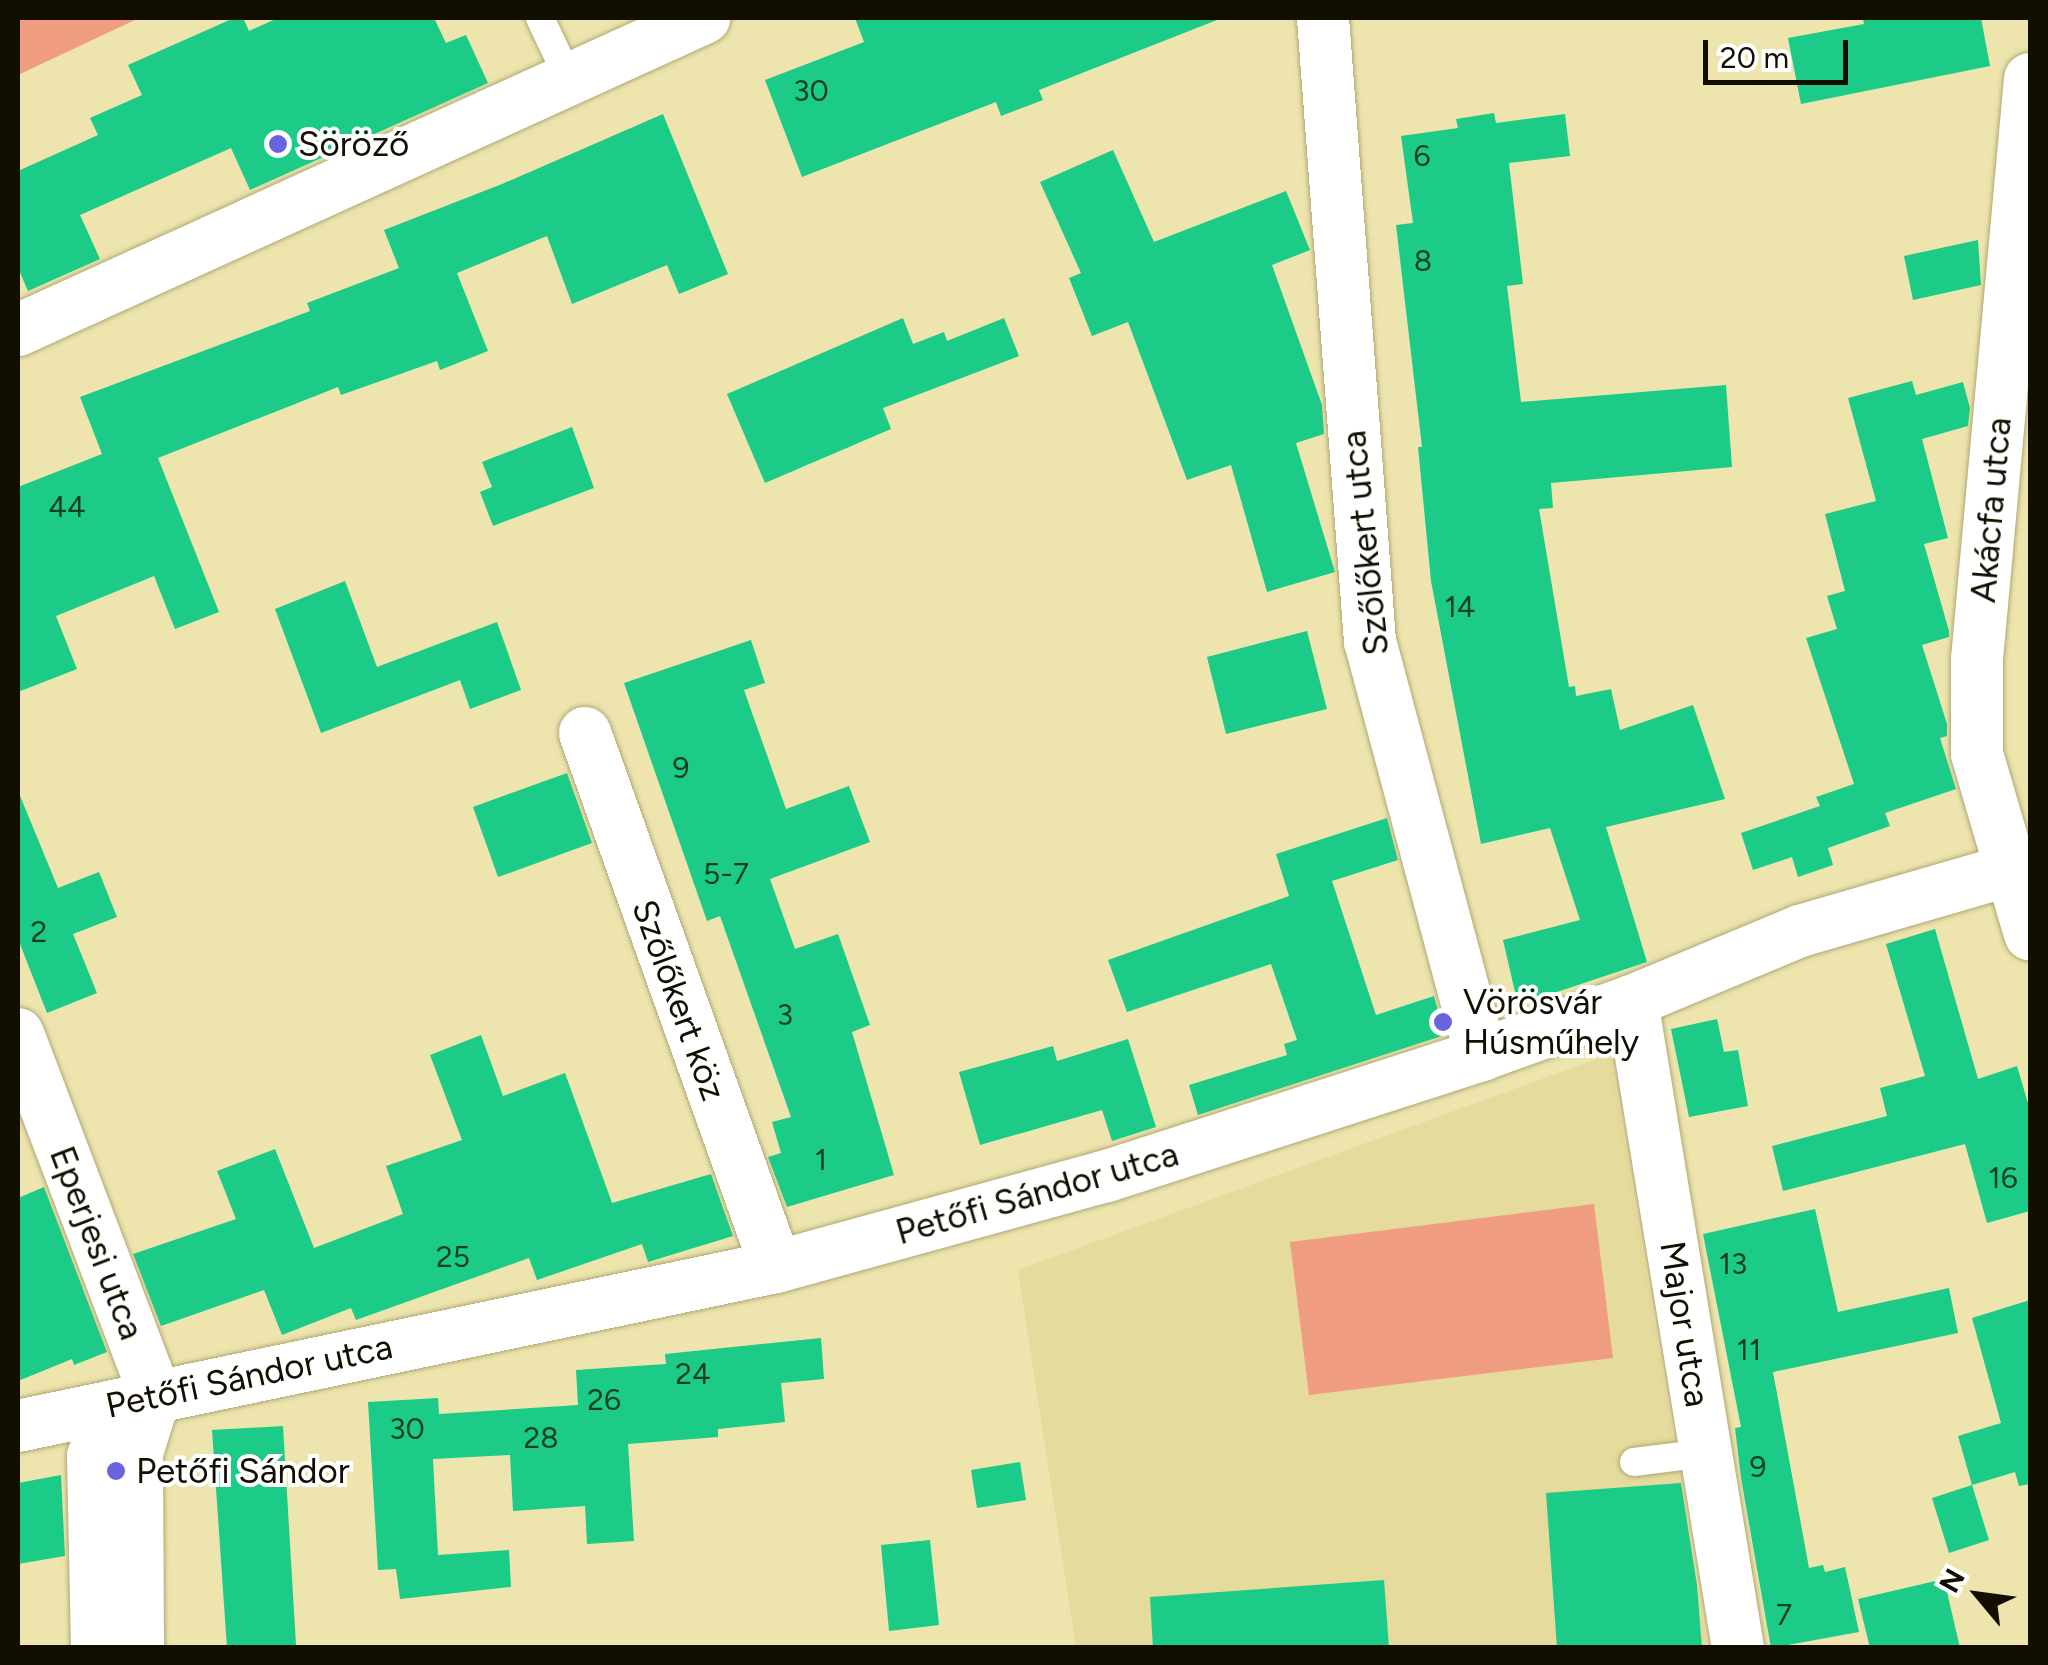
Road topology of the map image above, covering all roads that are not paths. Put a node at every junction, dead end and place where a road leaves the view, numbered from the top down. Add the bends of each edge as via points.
1 (540, 18) edge
2 (704, 18) edge
3 (1324, 18) edge
4 (569, 79) junction
5 (2030, 79) edge
6 (18, 330) edge
7 (585, 733) dead end
8 (2019, 868) edge
9 (2030, 934) edge
10 (1632, 1001) junction
11 (18, 1034) edge
12 (1481, 1055) junction
13 (776, 1267) junction
14 (155, 1395) junction
15 (18, 1426) edge
16 (1706, 1453) junction
17 (1634, 1462) dead end
18 (98, 1648) edge
19 (138, 1648) edge
20 (1738, 1648) edge

1 - 4 lane
2 - 4 street
3 - 12 street, Szőlőkert utca via 1370,641
4 - 6 street
5 - 8 street, Akácfa utca via 1977,659 1976,754
7 - 13 street, Szőlőkert köz
8 - 9 street, Akácfa utca
8 - 10 street, Petőfi Sándor utca via 1800,931
10 - 12 street, Petőfi Sándor utca
10 - 16 street, Major utca
11 - 14 street, Eperjesi utca
12 - 13 street, Petőfi Sándor utca via 1106,1176
13 - 14 street, Petőfi Sándor utca
14 - 15 street, Petőfi Sándor utca
14 - 18 street via 117,1422 93,1456
14 - 19 street via 137,1454
16 - 17 lane
16 - 20 street, Major utca

